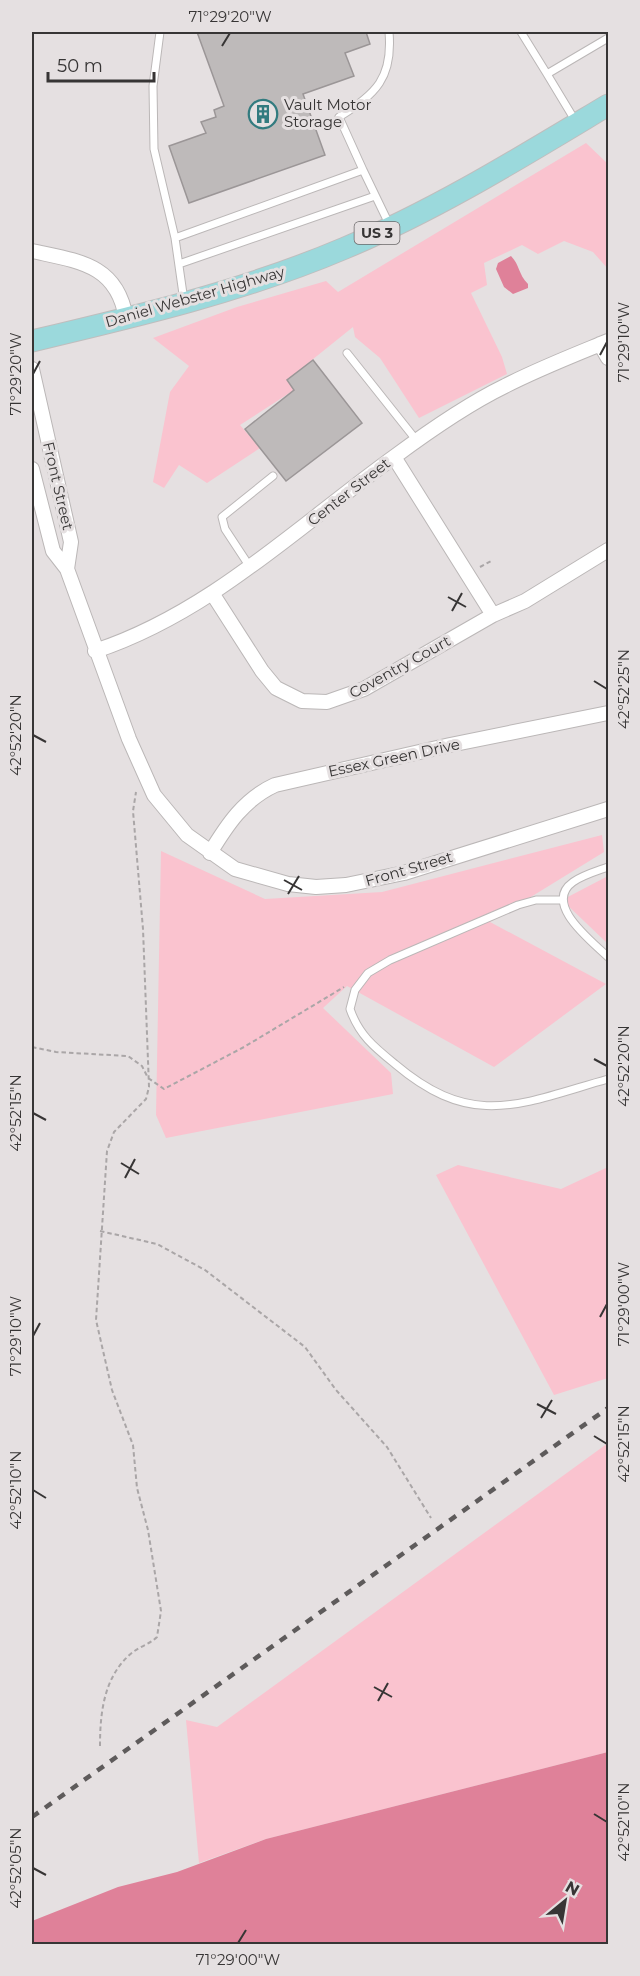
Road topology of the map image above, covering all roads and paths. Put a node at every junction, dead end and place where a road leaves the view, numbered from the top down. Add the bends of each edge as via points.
1 (160, 32) edge
2 (389, 32) edge
3 (521, 32) edge
4 (609, 38) edge
5 (547, 74) junction
6 (609, 105) edge
7 (577, 124) junction
8 (363, 170) junction
9 (375, 196) junction
10 (390, 227) junction
11 (175, 238) junction
12 (32, 250) edge
13 (179, 264) junction
14 (184, 303) junction
15 (126, 318) junction
16 (32, 341) edge
17 (604, 342) edge
18 (346, 353) dead end
19 (609, 358) edge
20 (32, 369) edge
21 (417, 441) junction
22 (394, 457) junction
23 (32, 469) edge
24 (273, 476) dead end
25 (609, 550) edge
26 (491, 561) dead end
27 (250, 567) junction
28 (477, 568) dead end
29 (67, 569) junction
30 (212, 593) junction
31 (493, 615) junction
32 (95, 651) junction
33 (609, 713) edge
34 (142, 769) junction
35 (609, 809) edge
36 (210, 853) junction
37 (609, 867) edge
38 (562, 900) junction
39 (609, 957) edge
40 (368, 973) junction
41 (32, 1047) edge
42 (148, 1078) junction
43 (609, 1079) edge
44 (100, 1231) junction
45 (431, 1518) dead end
46 (100, 1746) dead end

1 - 11 lane via 153,86 153,149
2 - 8 lane via 391,51 376,91 339,117
3 - 5 lane
4 - 5 lane
5 - 7 lane
6 - 7 main road, Daniel Webster Highway / US 3
7 - 10 main road, Daniel Webster Highway / US 3
8 - 9 lane
8 - 11 lane
9 - 10 lane
9 - 13 lane
10 - 14 main road, Daniel Webster Highway / US 3 via 301,266
11 - 13 lane
12 - 15 street via 77,261 105,276 123,298
13 - 14 lane
14 - 15 main road, Daniel Webster Highway / US 3
15 - 16 main road, Daniel Webster Highway / US 3
17 - 19 street
17 - 21 street, Center Street via 505,386
18 - 21 lane
20 - 29 street, Front Street via 71,542
21 - 22 street, Center Street
22 - 27 street, Center Street
22 - 31 street
23 - 29 street, Front Street via 53,551
24 - 27 lane via 222,517 225,529
25 - 31 street, Coventry Court via 525,601
26 - 28 path
27 - 30 street, Center Street
29 - 32 street, Front Street
30 - 31 street, Coventry Court via 268,679 288,695 315,702 342,699 364,689
30 - 32 street, Center Street via 136,636
32 - 34 street, Front Street
33 - 36 street, Essex Green Drive via 275,785 246,802
34 - 36 street, Front Street via 171,818
34 - 42 path via 133,811 143,929
35 - 36 street, Front Street via 404,873 346,885 316,887 260,878 235,869
37 - 38 lane via 575,881
38 - 39 lane via 575,925
38 - 40 lane via 518,904
40 - 42 path via 244,1047 164,1089
40 - 43 lane via 351,1000 356,1027 402,1071 437,1095 469,1106 499,1106
41 - 42 path via 128,1056 142,1066
42 - 44 path via 146,1099 121,1122 107,1151
44 - 45 path via 157,1244 205,1270 305,1347 346,1403 387,1447
44 - 46 path via 96,1320 112,1390 131,1433 138,1495 148,1530 161,1611 157,1637 132,1653 110,1682 103,1704

